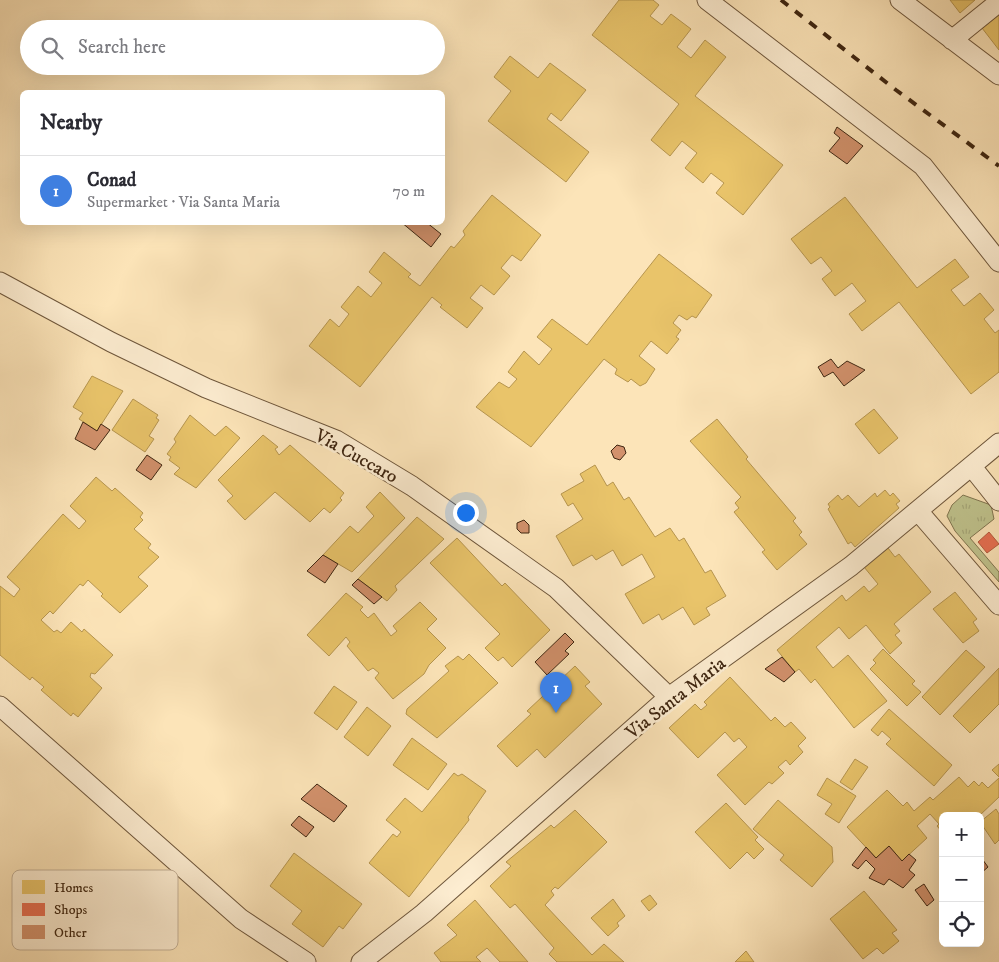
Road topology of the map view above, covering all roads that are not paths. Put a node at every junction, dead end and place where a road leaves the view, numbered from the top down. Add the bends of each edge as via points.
1 (707, 0) edge
2 (900, 0) edge
3 (999, 2) edge
4 (952, 40) junction
5 (999, 74) edge
6 (999, 262) edge
7 (0, 282) edge
8 (999, 443) edge
9 (972, 468) junction
10 (999, 501) edge
11 (918, 511) junction
12 (999, 605) edge
13 (669, 697) junction
14 (0, 706) edge
15 (306, 962) edge
16 (361, 962) edge

1 - 6 street via 923,166
2 - 4 street
3 - 4 street
4 - 5 street
7 - 13 street, Via Cuccaro via 111,342 206,388 336,440 404,480 556,588
8 - 9 street, Via Santa Maria
9 - 10 street
9 - 11 street, Via Santa Maria
11 - 12 street
11 - 13 street, Via Santa Maria via 851,566
13 - 16 street, Via Santa Maria via 424,913
14 - 15 street via 241,919

